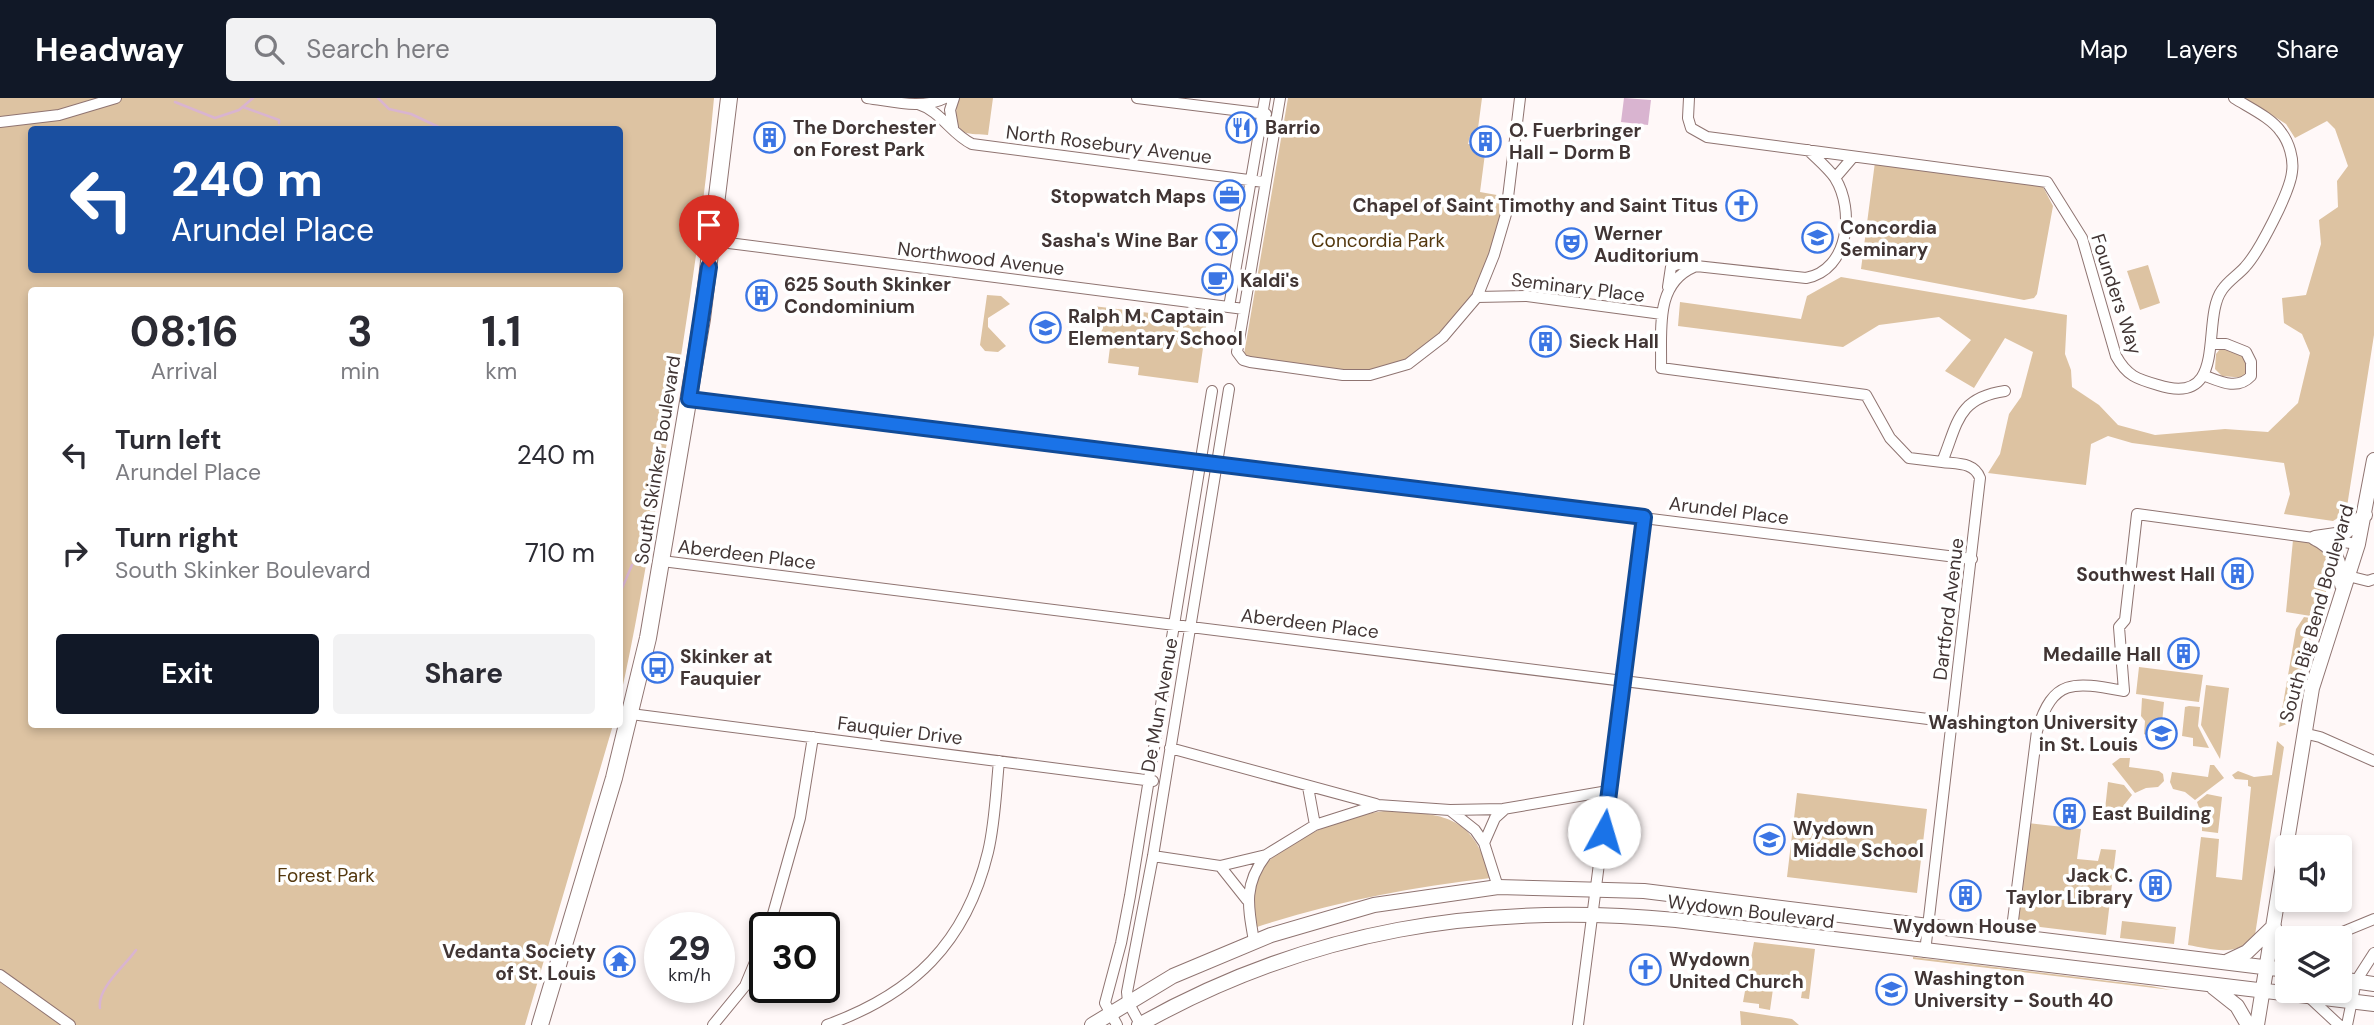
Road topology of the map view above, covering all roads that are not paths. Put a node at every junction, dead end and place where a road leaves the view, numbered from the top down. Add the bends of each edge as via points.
1 (116, 98) edge
2 (729, 98) edge
3 (867, 98) edge
4 (945, 98) edge
5 (954, 98) edge
6 (1137, 98) edge
7 (1265, 98) edge
8 (1280, 98) edge
9 (1520, 98) edge
10 (1689, 98) edge
11 (2234, 98) edge
12 (918, 104) junction
13 (1261, 114) junction
14 (1276, 116) junction
15 (0, 122) edge
16 (954, 130) junction
17 (1808, 150) junction
18 (1853, 157) junction
19 (1835, 178) junction
20 (1250, 180) junction
21 (1264, 182) junction
22 (713, 241) junction
23 (1478, 297) junction
24 (1229, 307) junction
25 (1244, 309) junction
26 (1662, 314) junction
27 (2212, 344) junction
28 (2203, 376) junction
29 (1229, 389) dead end
30 (1212, 391) dead end
31 (2005, 391) dead end
32 (689, 399) junction
33 (2374, 460) edge
34 (1202, 462) junction
35 (1942, 462) junction
36 (1216, 464) junction
37 (2365, 515) junction
38 (1644, 517) junction
39 (2315, 538) junction
40 (2358, 544) junction
41 (1972, 559) junction
42 (662, 561) junction
43 (2348, 576) junction
44 (2374, 579) edge
45 (2342, 594) junction
46 (1175, 624) junction
47 (1190, 626) junction
48 (1622, 680) junction
49 (631, 714) junction
50 (1952, 722) junction
51 (2303, 733) junction
52 (813, 737) junction
53 (1170, 748) junction
54 (999, 761) junction
55 (2374, 761) edge
56 (1149, 780) junction
57 (1164, 782) junction
58 (1308, 787) junction
59 (1608, 790) junction
60 (1378, 805) junction
61 (1505, 809) junction
62 (1450, 810) junction
63 (1315, 825) junction
64 (1484, 843) junction
65 (1266, 855) junction
66 (1153, 856) junction
67 (1220, 866) junction
68 (1498, 887) junction
69 (1596, 887) junction
70 (1247, 900) junction
71 (774, 912) edge
72 (1593, 914) junction
73 (2374, 919) edge
74 (1927, 926) junction
75 (2274, 926) junction
76 (2352, 928) edge
77 (2011, 936) junction
78 (1254, 941) junction
79 (2275, 950) edge
80 (2270, 951) junction
81 (1925, 952) junction
82 (2374, 953) edge
83 (2227, 962) junction
84 (2267, 967) junction
85 (2275, 968) edge
86 (0, 975) edge
87 (749, 976) edge
88 (2352, 980) edge
89 (2356, 981) junction
90 (2374, 984) edge
91 (2212, 986) junction
92 (2263, 992) junction
93 (2275, 994) edge
94 (2352, 998) edge
95 (1128, 1002) junction
96 (2352, 1002) edge
97 (2315, 1003) edge
98 (2351, 1003) edge
99 (2374, 1004) edge
100 (1113, 1019) edge
101 (70, 1025) edge
102 (540, 1025) edge
103 (713, 1025) edge
104 (827, 1025) edge
105 (1092, 1025) edge
106 (1139, 1025) edge
107 (1578, 1025) edge
108 (2248, 1025) edge
109 (2257, 1025) edge
110 (2339, 1025) edge
111 (2347, 1025) edge

1 - 15 street via 59,115
2 - 22 main road, South Skinker Boulevard
3 - 12 street
4 - 12 street
5 - 16 street via 950,110
6 - 13 street
7 - 13 street
8 - 14 street
9 - 23 street via 1506,214
10 - 17 street, Founders Way via 1691,128 1707,137
11 - 27 street via 2280,130 2290,149 2292,172 2281,205 2247,266 2216,301
12 - 16 street, North Rosebury Avenue via 934,111
13 - 14 street
13 - 20 street
14 - 21 street
16 - 20 street, North Rosebury Avenue via 972,144
17 - 18 street, Founders Way
17 - 19 street
18 - 19 street
18 - 28 street, Founders Way via 2048,182 2082,238 2116,356 2124,369 2130,376 2178,388
19 - 26 street via 1848,226 1841,247 1822,272 1806,278 1678,264 1671,267
20 - 21 street, North Rosebury Avenue
20 - 24 street
21 - 25 street
22 - 24 street, Northwood Avenue
22 - 32 main road, South Skinker Boulevard
23 - 25 street via 1428,351 1408,364 1388,372 1343,375 1243,360 1237,352
23 - 26 street, Seminary Place via 1518,295
24 - 25 street, Northwood Avenue
26 - 35 street, Seminary Place via 1661,368 1866,395 1890,438 1909,458
27 - 28 street
27 - 28 street via 2246,352 2252,362 2251,376 2238,385
29 - 36 street, De Mun Avenue
30 - 34 street, De Mun Avenue
31 - 35 street via 1971,401
32 - 34 street, Arundel Place
32 - 42 main road, South Skinker Boulevard
33 - 37 street, South Big Bend Boulevard
34 - 36 street, Arundel Place
34 - 46 street, De Mun Avenue
35 - 41 street, Dartford Avenue via 1967,465 1980,478
36 - 38 street, Arundel Place
36 - 47 street, De Mun Avenue
37 - 39 street via 2343,534
37 - 40 street, South Big Bend Boulevard
38 - 41 street, Arundel Place
38 - 48 street
39 - 40 street
39 - 45 street via 2336,555
39 - 77 street via 2137,514 2125,620 2119,627 2124,691 2069,686 2044,709 2037,732
40 - 43 street, South Big Bend Boulevard
41 - 50 street, Dartford Avenue
42 - 46 street, Aberdeen Place
42 - 49 main road, South Skinker Boulevard
43 - 44 street
43 - 45 street, South Big Bend Boulevard
45 - 51 street, South Big Bend Boulevard
46 - 47 street, Aberdeen Place
46 - 56 street, De Mun Avenue
47 - 48 street, Aberdeen Place
47 - 53 street, De Mun Avenue
48 - 50 street, Aberdeen Place
48 - 59 street
49 - 52 street, Fauquier Drive
49 - 102 main road, South Skinker Boulevard
50 - 74 street, Dartford Avenue
51 - 55 street
51 - 75 street, South Big Bend Boulevard
52 - 54 street, Fauquier Drive
52 - 71 street via 798,828
53 - 57 street, De Mun Avenue
53 - 58 street
54 - 56 street, Fauquier Drive
54 - 104 street via 988,852 973,897 946,947 889,997
56 - 57 street, Fauquier Drive
56 - 100 street, De Mun Avenue via 1121,943 1105,1003
57 - 66 street, De Mun Avenue
58 - 60 street
58 - 63 street
59 - 61 street
59 - 69 street
60 - 62 street
60 - 63 street
61 - 62 street
61 - 64 street via 1495,818
62 - 64 street
63 - 65 street
64 - 68 street
65 - 67 street
65 - 70 street
66 - 67 street
66 - 95 street, De Mun Avenue
67 - 70 street
68 - 69 street, Wydown Boulevard
68 - 78 street, Wydown Boulevard via 1374,905
69 - 72 street
69 - 74 street, Wydown Boulevard
70 - 78 street
72 - 81 street, Wydown Boulevard
72 - 106 street, Wydown Boulevard via 1502,915 1359,937 1218,984
72 - 107 street
73 - 76 street
74 - 77 street, Wydown Boulevard
74 - 81 street, Dartford Avenue
75 - 80 street, South Big Bend Boulevard
75 - 83 street via 2247,952
77 - 83 street, Wydown Boulevard
78 - 95 street, Wydown Boulevard via 1173,976
79 - 80 street
80 - 84 street, South Big Bend Boulevard
81 - 91 street, Wydown Boulevard
82 - 89 street
83 - 84 street, Wydown Boulevard
84 - 85 street, Wydown Boulevard
84 - 92 street, South Big Bend Boulevard
86 - 101 street
87 - 103 street
88 - 89 street
89 - 90 street
89 - 94 street
91 - 92 street, Wydown Boulevard
91 - 108 street via 2237,1006
92 - 93 street, Wydown Boulevard
92 - 109 street, South Big Bend Boulevard
95 - 100 street, Wydown Boulevard
95 - 106 street
96 - 99 street, Wydown Boulevard
97 - 110 street
98 - 111 street
100 - 105 street, Wydown Boulevard

